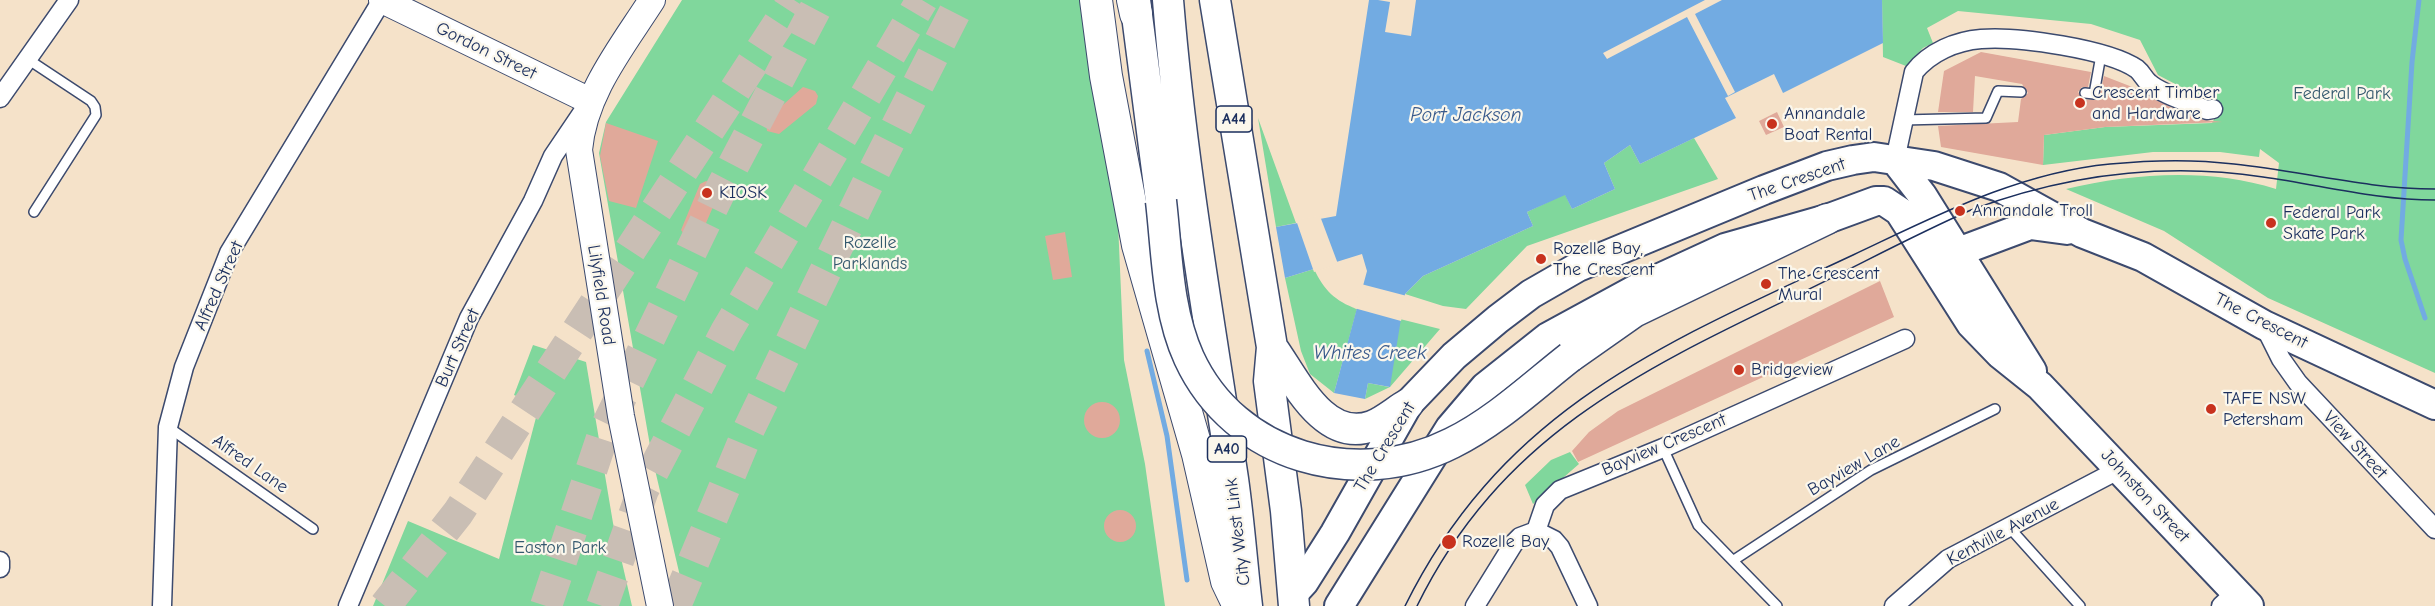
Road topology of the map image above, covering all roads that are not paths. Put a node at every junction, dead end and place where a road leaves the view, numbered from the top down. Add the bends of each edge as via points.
1 (69, 0) edge
2 (382, 0) edge
3 (652, 0) edge
4 (1096, 0) edge
5 (1168, 0) edge
6 (1215, 0) edge
7 (1135, 5) edge
8 (2101, 55) junction
9 (29, 60) junction
10 (2021, 92) dead end
11 (2085, 93) dead end
12 (0, 98) edge
13 (590, 101) junction
14 (2213, 109) dead end
15 (1903, 120) junction
16 (1895, 160) junction
17 (34, 212) dead end
18 (1827, 219) junction
19 (2082, 233) junction
20 (1922, 247) junction
21 (1956, 252) junction
22 (2264, 325) junction
23 (1905, 339) dead end
24 (1272, 346) junction
25 (2040, 386) junction
26 (1408, 404) junction
27 (2435, 405) edge
28 (1995, 409) dead end
29 (168, 427) junction
30 (1663, 448) junction
31 (2120, 469) junction
32 (313, 528) dead end
33 (2009, 528) junction
34 (2435, 530) edge
35 (1536, 531) junction
36 (1734, 560) junction
37 (0, 561) edge
38 (0, 568) edge
39 (1294, 597) edge
40 (2235, 601) edge
41 (2074, 604) edge
42 (162, 606) edge
43 (348, 606) edge
44 (660, 606) edge
45 (1239, 606) edge
46 (1247, 606) edge
47 (1339, 606) edge
48 (1474, 606) edge
49 (1588, 606) edge
50 (1777, 606) edge
51 (1894, 606) edge

1 - 9 street
2 - 13 main road, Gordon Street
2 - 29 street, Alfred Street via 229,254 184,367
3 - 13 main road, Lilyfield Road
4 - 45 highway via 1138,245 1198,454 1227,581
5 - 46 highway, City West Link / A40 via 1174,74 1206,316 1233,479
6 - 24 highway, A44
7 - 18 highway, bridge via 1174,307 1189,357 1204,385 1229,414 1254,434 1292,454 1352,466 1394,463 1454,443 1634,312
8 - 11 lane via 2094,94
8 - 14 street via 2137,69 2150,84 2206,110
8 - 15 street via 2061,45 2001,39 1980,39 1939,50 1914,72
9 - 12 street
9 - 17 lane via 91,100 96,115
10 - 15 lane via 1998,91 1986,118
13 - 43 street, Burt Street via 553,156 469,318
13 - 44 main road, Lilyfield Road via 580,130 581,172 621,416
15 - 16 street
16 - 19 main road, The Crescent via 1987,182
16 - 20 main road via 1921,229
16 - 21 main road, Johnston Street via 1922,195
16 - 26 main road, The Crescent via 1875,158 1827,166 1578,267 1498,320 1454,356
18 - 20 main road, Johnston Street via 1884,201 1899,211
18 - 47 main road via 1725,248 1673,271 1548,337 1508,368 1485,387 1450,428
19 - 21 main road via 2030,225
19 - 22 main road, The Crescent via 2143,257
20 - 21 main road
20 - 25 main road, Johnston Street via 1971,324
21 - 25 main road, Johnston Street
22 - 27 main road, The Crescent
22 - 34 street, View Street via 2298,383
23 - 30 street, Bayview Crescent
24 - 26 highway via 1309,403 1337,424 1372,426
24 - 39 highway, A44 via 1269,381
25 - 31 main road, Johnston Street
26 - 39 main road, The Crescent
28 - 36 lane, Bayview Lane via 1871,470
29 - 32 lane, Alfred Lane
29 - 42 street, Alfred Street
30 - 35 street, Bayview Crescent via 1560,490 1545,505
30 - 36 lane via 1698,525
31 - 33 street, Kentville Avenue
31 - 40 main road, Johnston Street
33 - 41 lane
33 - 51 street, Kentville Avenue via 1948,559
35 - 48 street via 1514,543
35 - 49 street via 1560,547
36 - 50 lane
37 - 38 street

